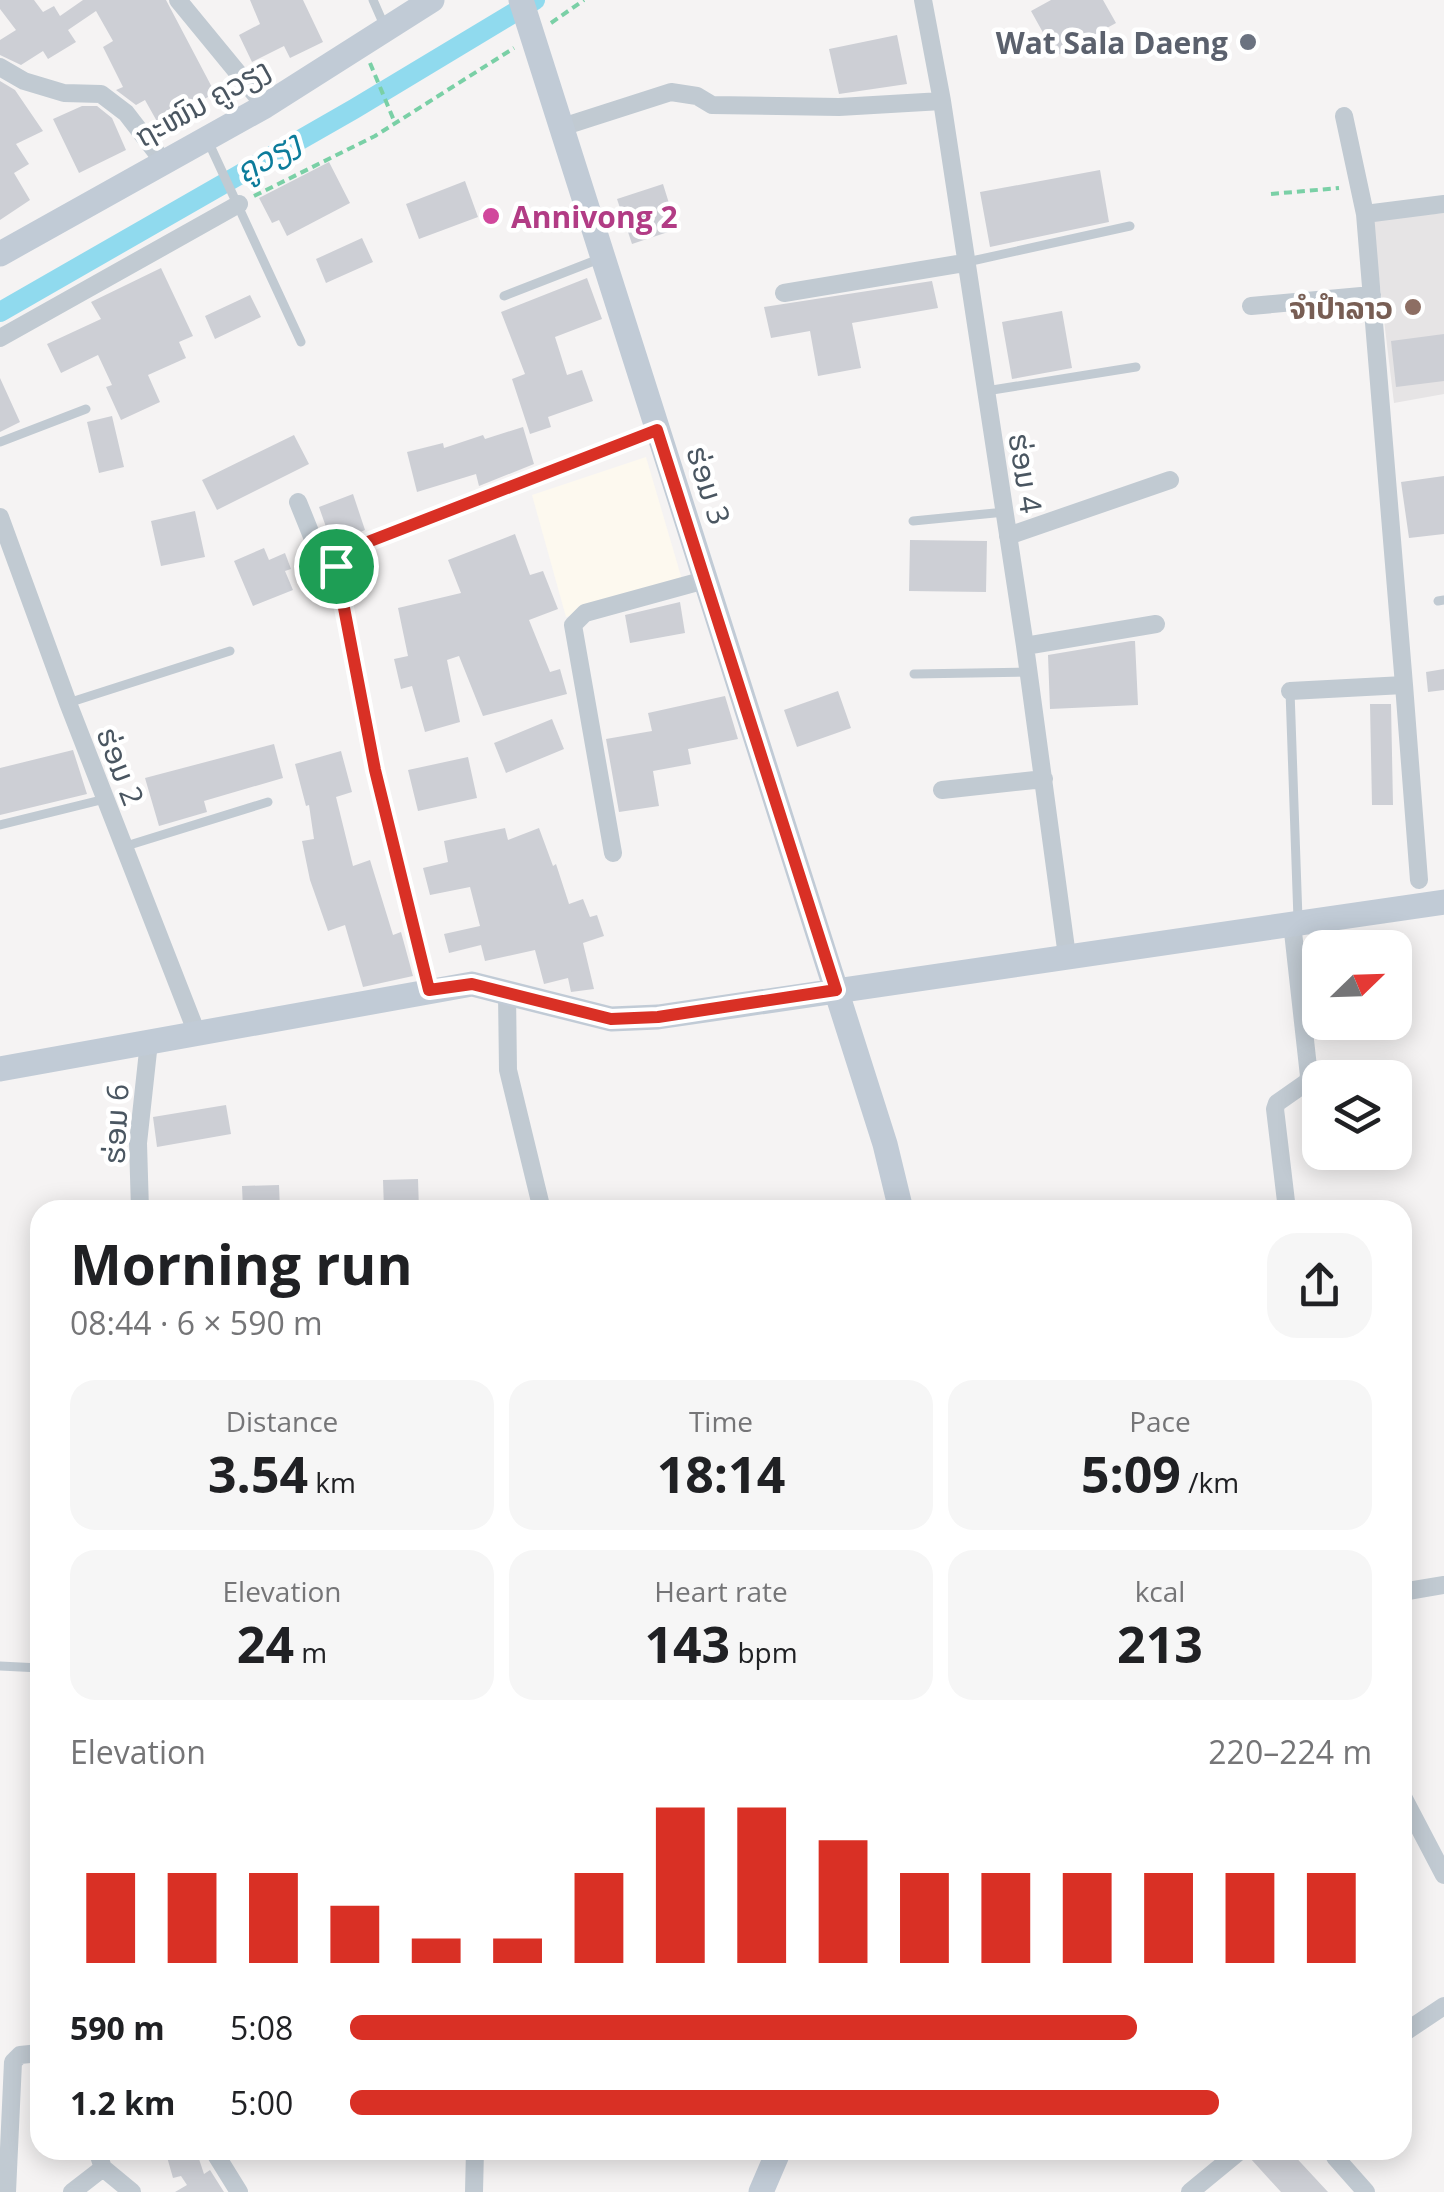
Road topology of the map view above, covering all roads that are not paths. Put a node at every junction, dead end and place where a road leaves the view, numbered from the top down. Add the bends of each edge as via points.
1 (178, 0) edge
2 (373, 0) edge
3 (432, 0) edge
4 (520, 0) edge
5 (923, 0) edge
6 (387, 31) junction
7 (0, 67) edge
8 (942, 101) junction
9 (265, 106) junction
10 (1344, 116) dead end
11 (562, 127) junction
12 (210, 145) junction
13 (162, 161) junction
14 (237, 200) junction
15 (1444, 204) edge
16 (1365, 214) junction
17 (1130, 226) dead end
18 (0, 254) edge
19 (602, 258) junction
20 (964, 263) junction
21 (784, 294) dead end
22 (1372, 295) junction
23 (504, 296) dead end
24 (1250, 306) dead end
25 (0, 338) edge
26 (301, 342) dead end
27 (1136, 367) dead end
28 (986, 391) junction
29 (86, 409) dead end
30 (657, 430) junction
31 (0, 442) edge
32 (1170, 480) dead end
33 (298, 502) dead end
34 (1005, 512) junction
35 (0, 517) edge
36 (913, 521) dead end
37 (1008, 536) junction
38 (336, 566) junction
39 (705, 580) junction
40 (1156, 624) dead end
41 (1025, 646) junction
42 (230, 651) dead end
43 (1029, 672) junction
44 (914, 674) dead end
45 (1404, 685) junction
46 (1290, 690) joint
47 (68, 703) junction
48 (1044, 779) junction
49 (942, 790) dead end
50 (104, 799) junction
51 (268, 802) dead end
52 (0, 825) edge
53 (123, 847) junction
54 (613, 852) dead end
55 (1420, 880) dead end
56 (1444, 902) edge
57 (1295, 922) junction
58 (1068, 956) junction
59 (429, 990) junction
60 (836, 990) junction
61 (507, 993) junction
62 (196, 1032) junction
63 (149, 1042) junction
64 (0, 1069) edge
65 (140, 1200) edge
66 (540, 1200) edge
67 (898, 1200) edge
68 (1286, 1200) edge
69 (1444, 1585) edge
70 (1412, 1590) edge
71 (0, 1666) edge
72 (30, 1668) edge
73 (1412, 1813) edge
74 (1444, 1875) edge
75 (1444, 2006) edge
76 (1412, 2027) edge
77 (30, 2054) edge
78 (6, 2106) edge
79 (99, 2160) edge
80 (101, 2160) edge
81 (219, 2160) edge
82 (475, 2160) edge
83 (775, 2160) edge
84 (1230, 2160) edge
85 (1338, 2160) edge
86 (4, 2161) edge
87 (7, 2192) edge
88 (72, 2192) edge
89 (132, 2192) edge
90 (239, 2192) edge
91 (474, 2192) edge
92 (761, 2192) edge
93 (1190, 2192) edge
94 (1366, 2192) edge

1 - 9 street
2 - 6 lane
3 - 6 street, ຖະໜົນ ຄູວຽງ
4 - 11 street, ຮ່ອມ 3
5 - 8 street, ຮ່ອມ 4
6 - 9 street, ຖະໜົນ ຄູວຽງ
7 - 13 street via 64,93 101,94 126,114
8 - 11 street via 712,104 671,92
8 - 20 street, ຮ່ອມ 4
9 - 12 street, ຖະໜົນ ຄູວຽງ
10 - 16 street
11 - 19 street, ຮ່ອມ 3
12 - 13 street, ຖະໜົນ ຄູວຽງ
12 - 14 lane
13 - 18 street, ຖະໜົນ ຄູວຽງ
14 - 25 street
14 - 26 lane
15 - 16 street
16 - 22 street
17 - 20 lane
19 - 23 lane
19 - 30 street, ຮ່ອມ 3
20 - 21 street
20 - 28 street, ຮ່ອມ 4
22 - 24 street
22 - 45 street
27 - 28 lane
28 - 34 street, ຮ່ອມ 4
29 - 31 lane
30 - 38 street via 342,552
30 - 39 street, ຮ່ອມ 3
32 - 37 street
33 - 38 street via 319,554
34 - 36 lane
34 - 37 street, ຮ່ອມ 4
35 - 47 street, ຮ່ອມ 2
37 - 41 street, ຮ່ອມ 4
38 - 59 street via 375,770
39 - 54 street via 584,613 573,626
39 - 60 street, ຮ່ອມ 3
40 - 41 street
41 - 43 street, ຮ່ອມ 4
42 - 47 lane
43 - 44 lane
43 - 48 street, ຮ່ອມ 4
45 - 46 street
45 - 55 street
46 - 57 lane
47 - 50 street, ຮ່ອມ 2
48 - 49 street
48 - 58 street, ຮ່ອມ 4
50 - 52 lane
50 - 53 street, ຮ່ອມ 2
51 - 53 lane
53 - 62 street, ຮ່ອມ 2
56 - 57 street
57 - 58 street
57 - 68 street via 1309,1076 1277,1103
58 - 60 street
59 - 61 street via 472,984
59 - 62 street
60 - 61 street via 611,1019
60 - 67 street, ຮ່ອມ 3
61 - 66 street via 508,1070
62 - 63 street
63 - 64 street
63 - 65 street, ຮ່ອມ 6 via 138,1142
69 - 70 street
71 - 72 lane
73 - 74 street
75 - 76 street
77 - 78 street via 13,2062
78 - 86 street
79 - 88 street
80 - 89 street
81 - 90 street
82 - 91 street
83 - 92 street
84 - 93 street
85 - 94 street
86 - 87 street

